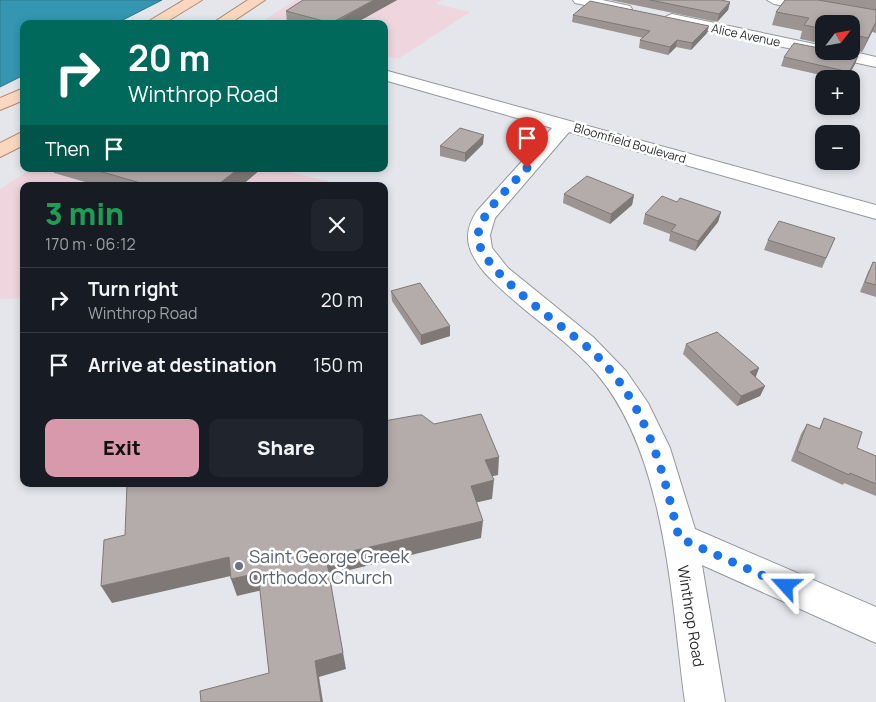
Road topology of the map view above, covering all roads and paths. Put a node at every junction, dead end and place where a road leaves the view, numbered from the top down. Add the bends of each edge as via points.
1 (194, 0) edge
2 (238, 0) edge
3 (258, 0) edge
4 (580, 0) edge
5 (774, 0) edge
6 (636, 12) edge
7 (655, 16) edge
8 (876, 19) edge
9 (158, 20) edge
10 (207, 20) edge
11 (225, 20) edge
12 (815, 49) edge
13 (860, 59) edge
14 (876, 62) edge
15 (388, 76) edge
16 (20, 94) edge
17 (0, 105) edge
18 (565, 125) junction
19 (20, 139) edge
20 (0, 151) edge
21 (876, 212) edge
22 (679, 538) junction
23 (876, 625) edge
24 (705, 702) edge

1 - 9 main road
2 - 10 main road
3 - 11 main road
4 - 6 street
5 - 8 street
7 - 12 street, Alice Avenue
13 - 14 street, Alice Avenue
15 - 18 street, Bloomfield Boulevard
16 - 17 main road
18 - 21 street, Bloomfield Boulevard
18 - 22 street, Winthrop Road via 485,216 478,231 480,247 499,273 594,353 626,391 651,436
19 - 20 main road
22 - 23 street
22 - 24 street, Winthrop Road

